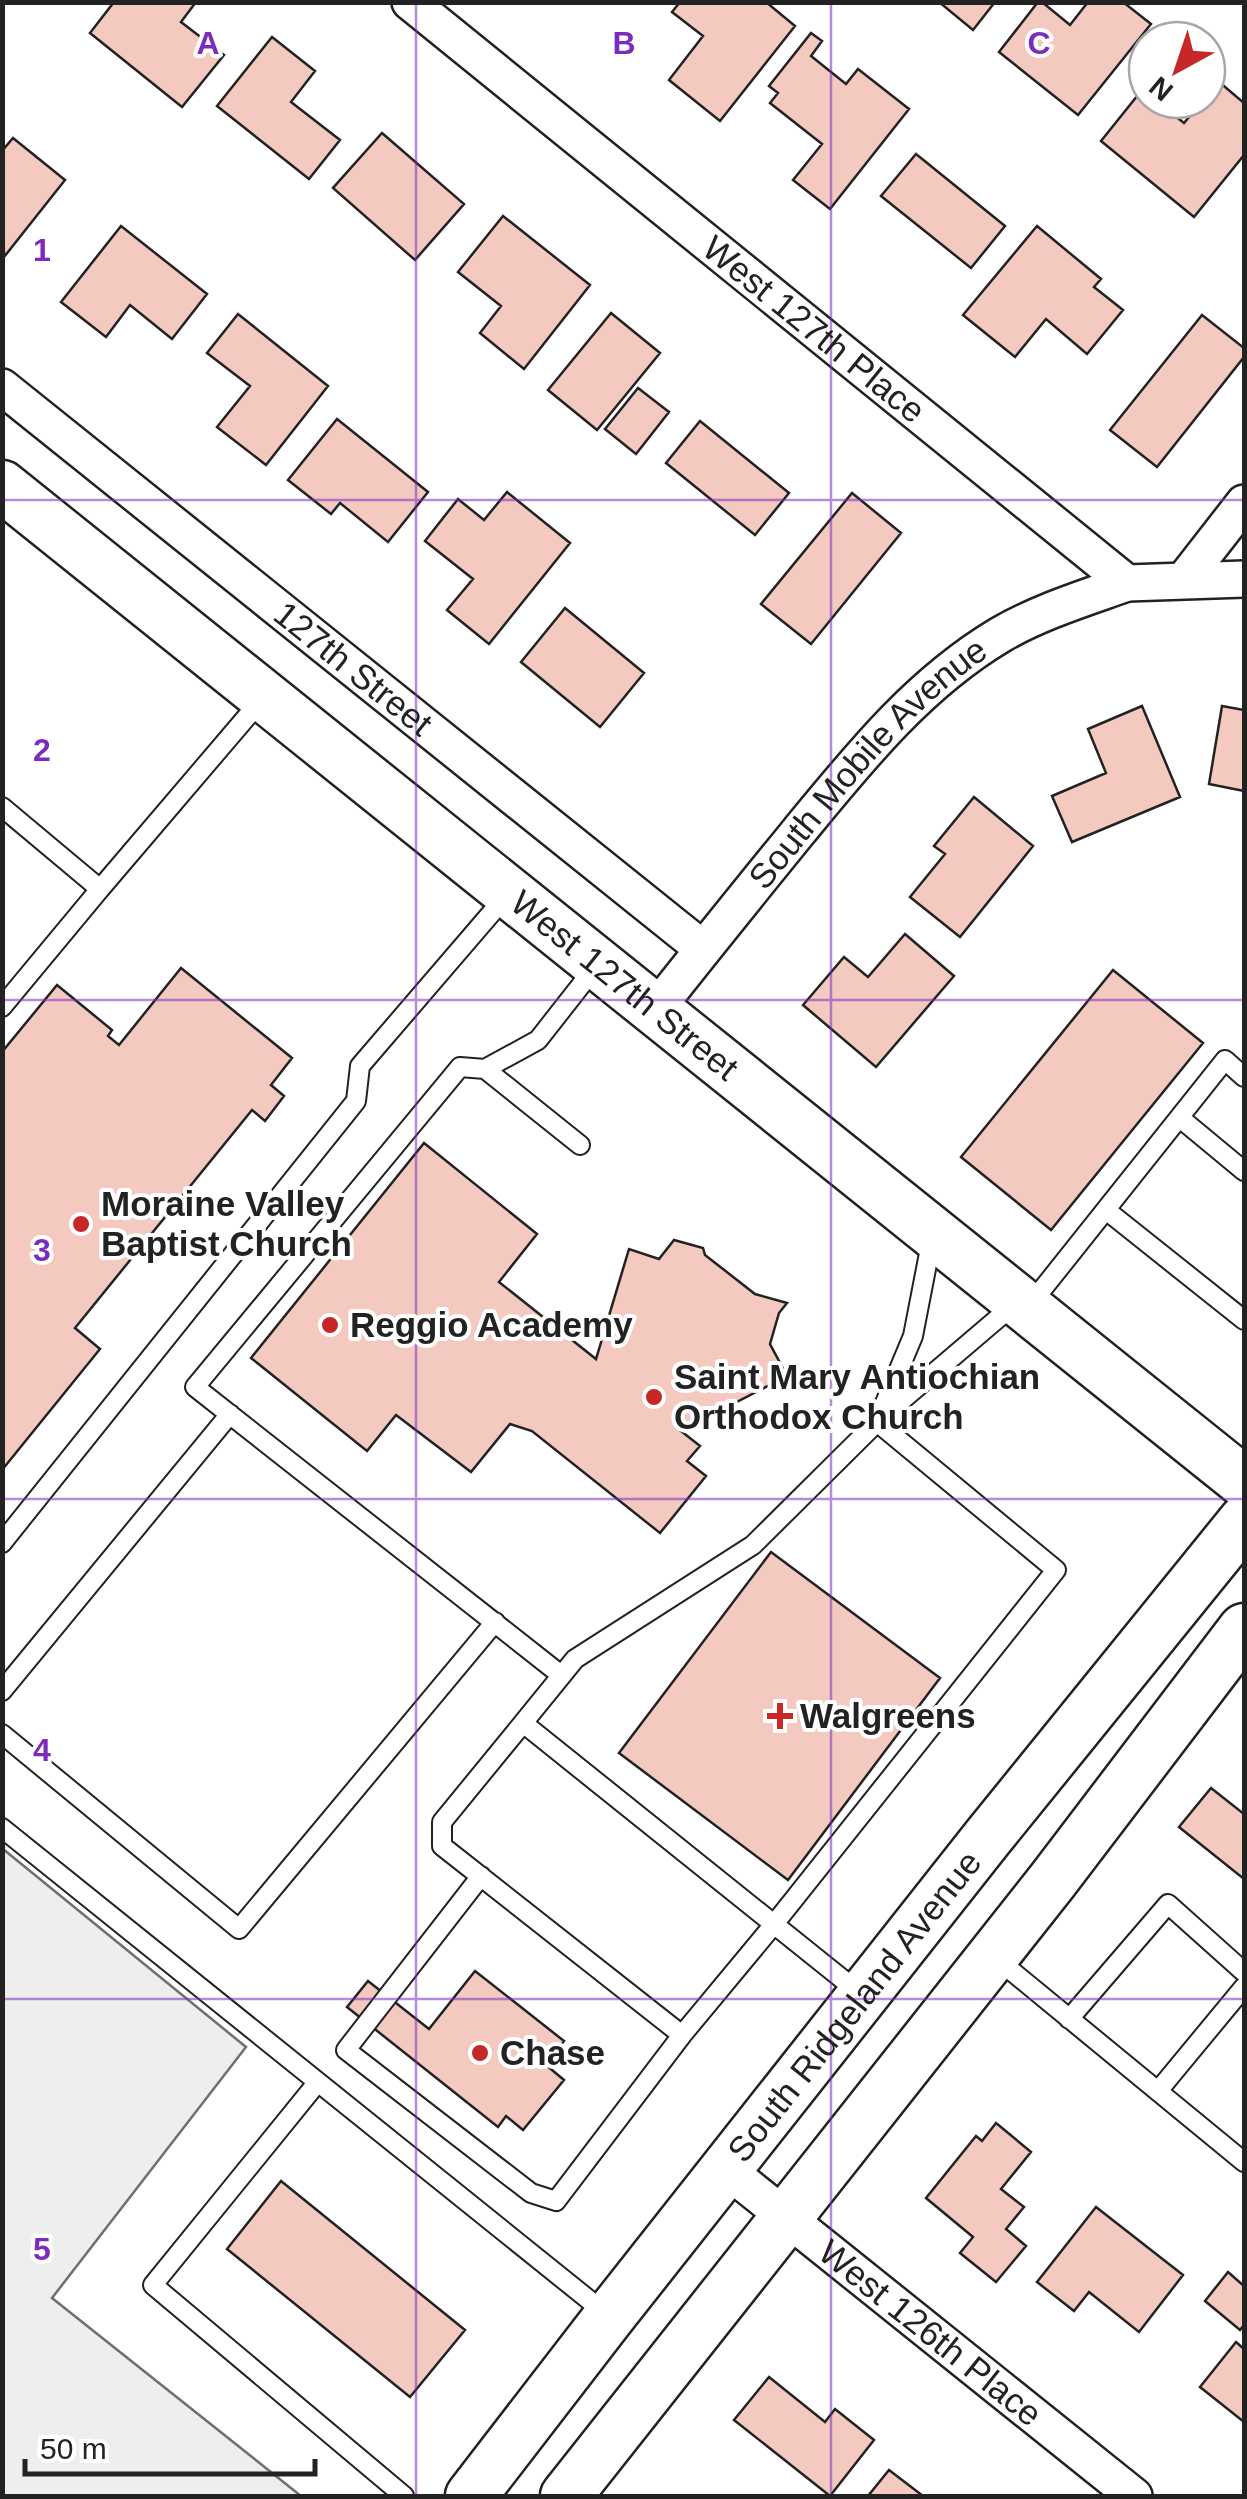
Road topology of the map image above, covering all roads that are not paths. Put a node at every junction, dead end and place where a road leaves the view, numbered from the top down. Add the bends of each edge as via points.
1 (410, 2) edge
2 (2, 388) edge
3 (2, 486) edge
4 (1244, 503) edge
5 (1244, 579) edge
6 (1184, 580) junction
7 (1127, 583) junction
8 (264, 696) junction
9 (2, 808) edge
10 (100, 889) junction
11 (509, 892) junction
12 (703, 949) junction
13 (598, 963) junction
14 (2, 1007) edge
15 (656, 1009) junction
16 (485, 1069) junction
17 (1244, 1077) edge
18 (1180, 1118) junction
19 (580, 1145) dead end
20 (1244, 1171) edge
21 (1106, 1210) junction
22 (933, 1232) junction
23 (1023, 1305) junction
24 (1244, 1320) edge
25 (230, 1414) junction
26 (877, 1422) junction
27 (1244, 1482) edge
28 (1244, 1521) edge
29 (2, 1543) edge
30 (495, 1622) junction
31 (1244, 1629) edge
32 (562, 1675) junction
33 (2, 1691) edge
34 (523, 1723) junction
35 (2, 1734) edge
36 (2, 1828) edge
37 (480, 1876) junction
38 (775, 1923) junction
39 (993, 1956) junction
40 (1244, 1972) edge
41 (1244, 1986) edge
42 (864, 1996) junction
43 (1070, 2019) junction
44 (682, 2035) junction
45 (317, 2083) junction
46 (1158, 2092) junction
47 (1244, 2162) edge
48 (726, 2169) junction
49 (786, 2217) junction
50 (609, 2317) junction
51 (576, 2493) edge
52 (404, 2496) edge
53 (471, 2496) edge
54 (1134, 2496) edge

1 - 7 street, West 127th Place
2 - 12 street, 127th Street
3 - 8 main road, West 127th Street
4 - 6 street
5 - 6 street
6 - 7 street
7 - 12 street, South Mobile Avenue via 1002,634 949,670 858,760
8 - 10 lane
8 - 11 main road, West 127th Street
9 - 10 lane
10 - 14 lane
11 - 13 main road, West 127th Street
11 - 29 lane via 360,1066 356,1100
12 - 15 street, South Mobile Avenue
13 - 15 main road, West 127th Street
13 - 16 lane via 538,1040
15 - 22 main road, West 127th Street
16 - 19 lane
16 - 25 lane via 460,1067 195,1386
17 - 18 lane via 1225,1060
18 - 20 lane
18 - 21 lane
21 - 23 lane
21 - 24 lane
22 - 23 main road, West 127th Street
22 - 26 lane via 913,1336
23 - 26 lane
23 - 27 main road, West 127th Street
25 - 30 lane
25 - 33 lane
26 - 32 lane via 753,1545 575,1659
26 - 38 lane via 1056,1570
28 - 42 main road, South Ridgeland Avenue
30 - 32 lane
30 - 35 lane via 239,1929
31 - 39 main road
32 - 34 lane
34 - 37 lane via 442,1822 442,1846
34 - 38 lane
36 - 45 lane
37 - 44 lane
37 - 44 lane via 346,2050 531,2193 556,2201
38 - 42 lane
38 - 44 lane
39 - 43 lane
39 - 49 main road
40 - 43 lane via 1168,1904
41 - 46 lane
42 - 48 main road, South Ridgeland Avenue
43 - 46 lane
45 - 50 lane
45 - 52 lane via 153,2285
46 - 47 lane
48 - 49 street, West 126th Place
48 - 50 main road, South Ridgeland Avenue
49 - 51 main road
49 - 54 street, West 126th Place
50 - 53 main road, South Ridgeland Avenue

